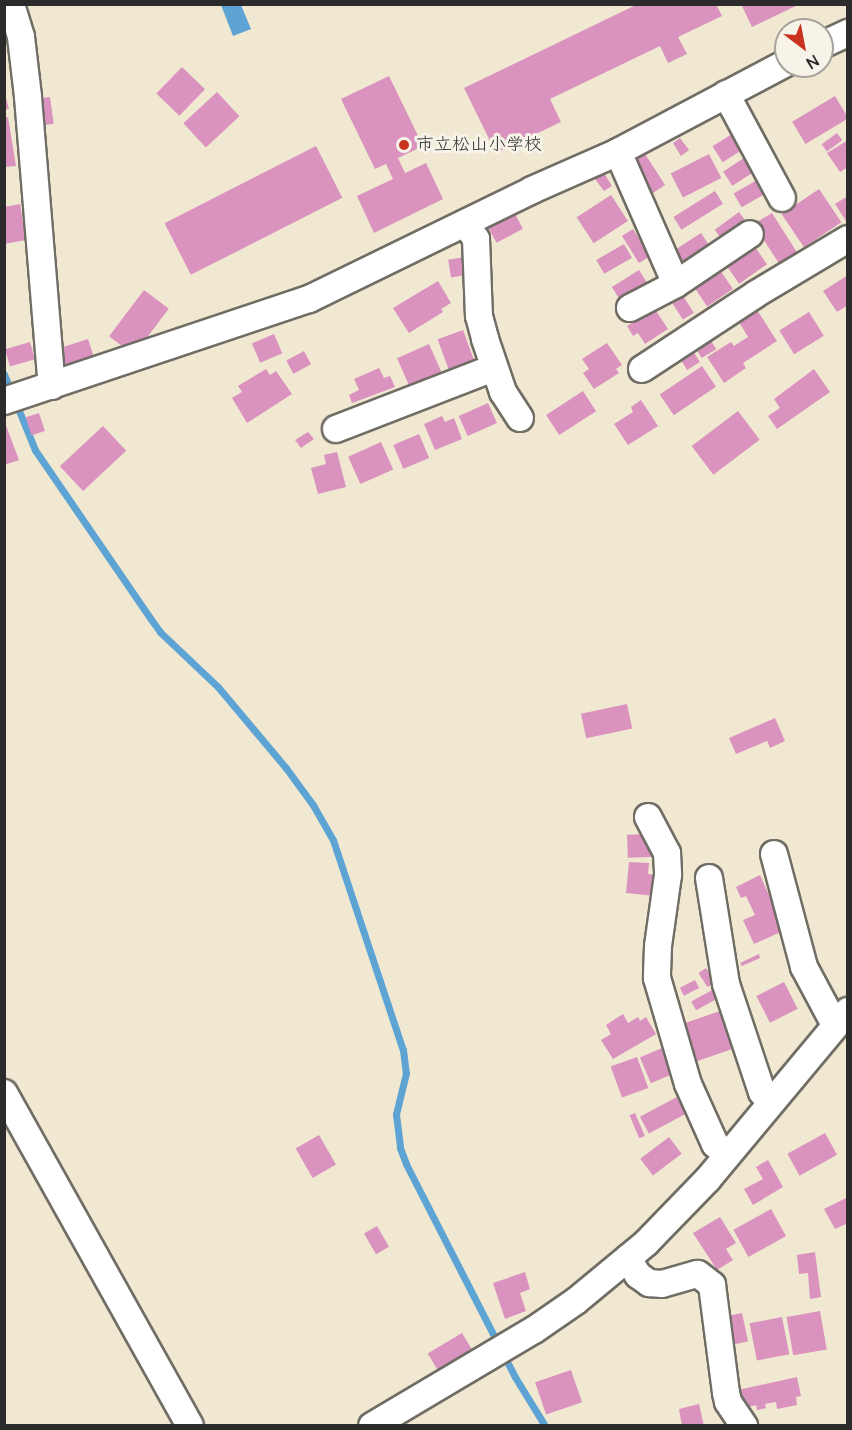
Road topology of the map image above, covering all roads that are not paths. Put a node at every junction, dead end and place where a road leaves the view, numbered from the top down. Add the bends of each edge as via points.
1 (11, 4) edge
2 (848, 33) edge
3 (834, 39) edge
4 (774, 69) edge
5 (726, 94) junction
6 (618, 152) junction
7 (782, 198) dead end
8 (466, 224) junction
9 (750, 234) dead end
10 (848, 239) edge
11 (676, 284) junction
12 (630, 308) dead end
13 (493, 368) junction
14 (642, 369) dead end
15 (52, 386) junction
16 (4, 401) edge
17 (520, 418) dead end
18 (336, 429) dead end
19 (648, 817) dead end
20 (774, 854) dead end
21 (709, 878) dead end
22 (842, 1018) edge
23 (4, 1093) edge
24 (771, 1102) junction
25 (728, 1155) junction
26 (628, 1258) junction
27 (386, 1422) edge
28 (190, 1425) edge
29 (744, 1425) edge

1 - 15 street via 21,38 28,97
2 - 3 street
4 - 5 street
5 - 6 street
5 - 7 street
6 - 8 street
6 - 11 street
8 - 13 street via 476,239 479,316
8 - 15 street via 309,299
9 - 11 street
10 - 14 street
11 - 12 street
13 - 17 street
13 - 18 street
15 - 16 street
19 - 25 street via 667,853 657,978 688,1084 714,1144
20 - 22 street via 804,967
21 - 24 street via 726,984 762,1092
22 - 24 street
23 - 28 street
24 - 25 street
25 - 26 street via 676,1213
26 - 27 street via 534,1330
26 - 29 street via 638,1275 649,1283 662,1284 698,1274 712,1285 728,1402

